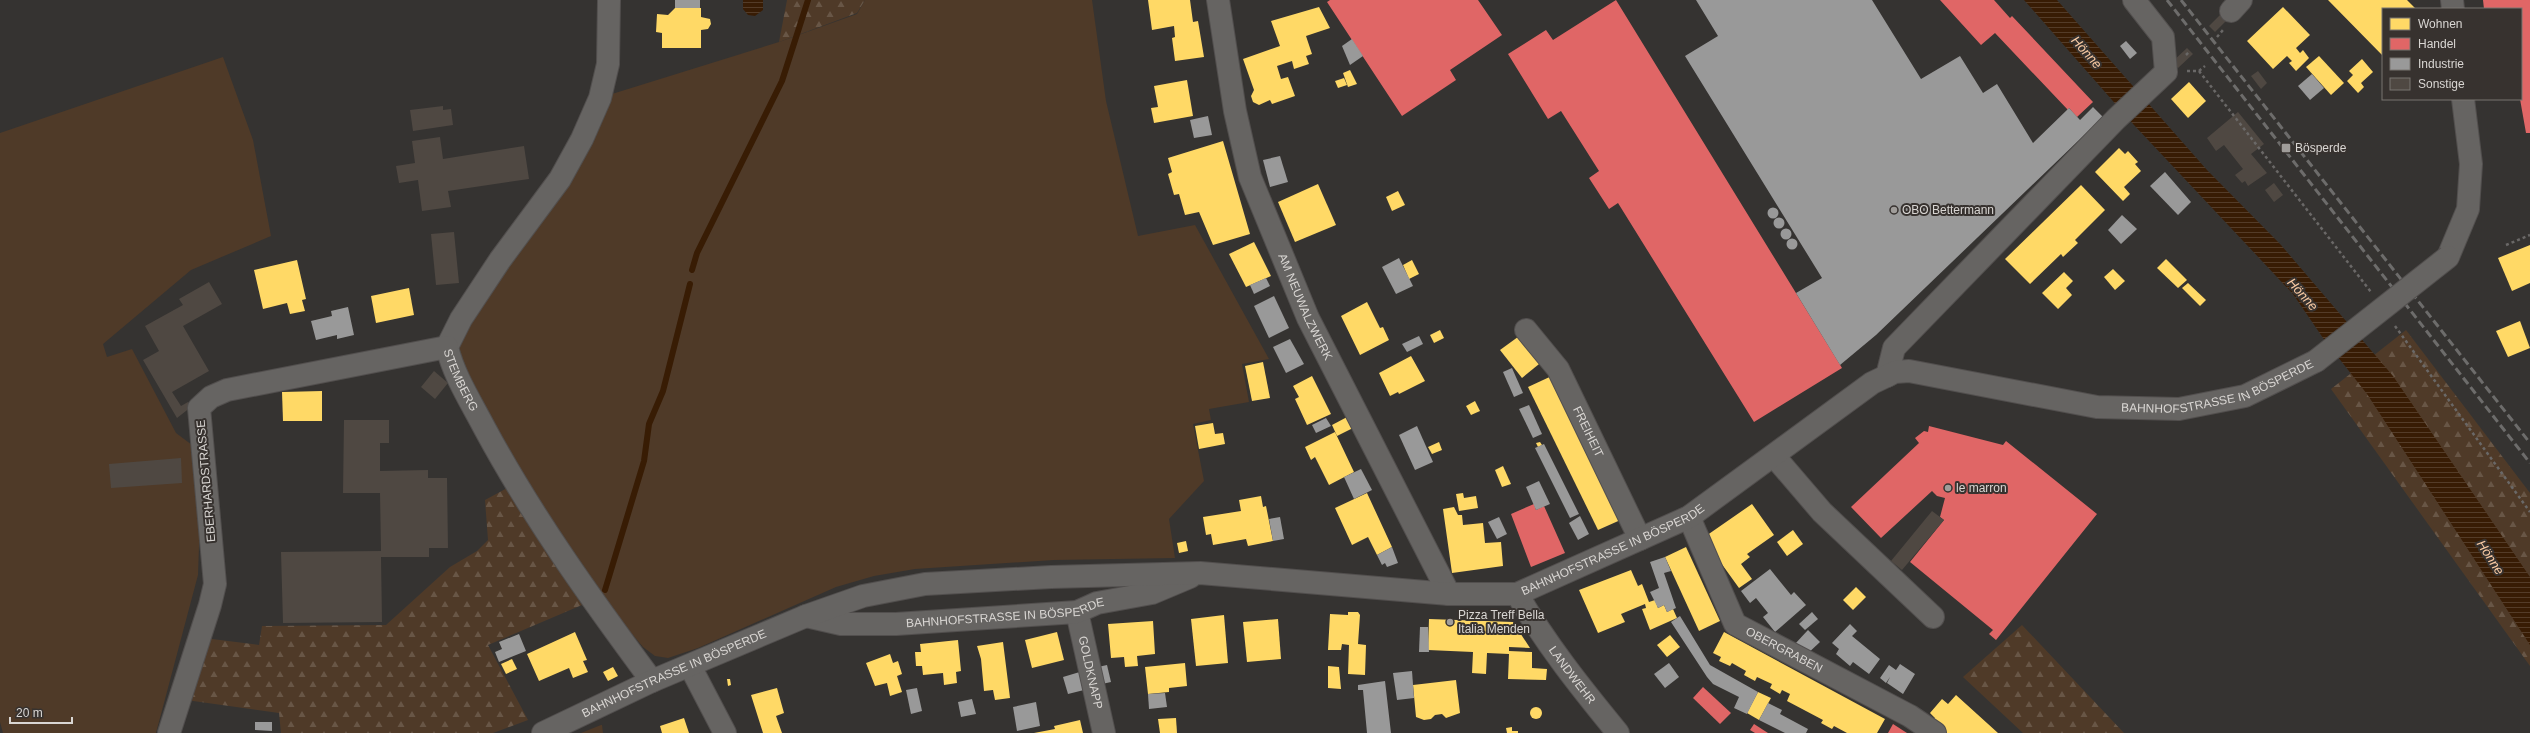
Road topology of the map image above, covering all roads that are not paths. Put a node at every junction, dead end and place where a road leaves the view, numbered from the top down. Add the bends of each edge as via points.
1 (609, 0) edge
2 (1218, 0) edge
3 (2134, 0) edge
4 (2463, 100) edge
5 (1526, 330) dead end
6 (447, 347) junction
7 (1887, 376) junction
8 (1774, 456) junction
9 (1689, 517) junction
10 (1640, 539) junction
11 (1200, 573) junction
12 (1449, 594) junction
13 (1517, 594) junction
14 (1077, 612) junction
15 (806, 616) junction
16 (1933, 617) dead end
17 (690, 666) junction
18 (652, 680) junction
19 (169, 733) edge
20 (543, 733) edge
21 (725, 733) edge
22 (1104, 733) edge
23 (1618, 733) edge
24 (1935, 733) edge

1 - 6 street, STEMBERG via 608,64 600,98 582,139 560,178 461,319
2 - 12 street, AM NEUWALZWERK via 1235,111 1250,177 1308,318
3 - 7 street via 2163,37 2166,72 2116,119 1894,348
4 - 7 street, BAHNHOFSTRASSE IN BÖSPERDE, bridge via 2471,164 2468,209 2448,257 2316,361 2245,396 2179,409 2097,407 1909,371
5 - 10 street, FREIHEIT via 1558,369
6 - 18 street, STEMBERG via 458,379 505,466 575,577
6 - 19 street, EBERHARDSTRASSE via 227,390 211,397 199,408 215,584
7 - 8 street, BAHNHOFSTRASSE IN BÖSPERDE via 1872,383
8 - 9 street, BAHNHOFSTRASSE IN BÖSPERDE
8 - 16 street via 1822,512
9 - 10 street, BAHNHOFSTRASSE IN BÖSPERDE
9 - 24 street, OBERGRABEN via 1736,624 1910,716
10 - 13 street, BAHNHOFSTRASSE IN BÖSPERDE
11 - 12 street, BAHNHOFSTRASSE IN BÖSPERDE
11 - 14 street, BAHNHOFSTRASSE IN BÖSPERDE via 1152,593 1097,603
11 - 15 street, BAHNHOFSTRASSE IN BÖSPERDE via 924,584 863,596
12 - 13 street, BAHNHOFSTRASSE IN BÖSPERDE
13 - 23 street, LANDWEHR via 1539,632
14 - 15 street, BAHNHOFSTRASSE IN BÖSPERDE via 896,624 841,624
14 - 22 street, GOLDKNAPP
15 - 17 street, BAHNHOFSTRASSE IN BÖSPERDE
17 - 18 street, BAHNHOFSTRASSE IN BÖSPERDE
17 - 21 street
18 - 20 street, BAHNHOFSTRASSE IN BÖSPERDE

